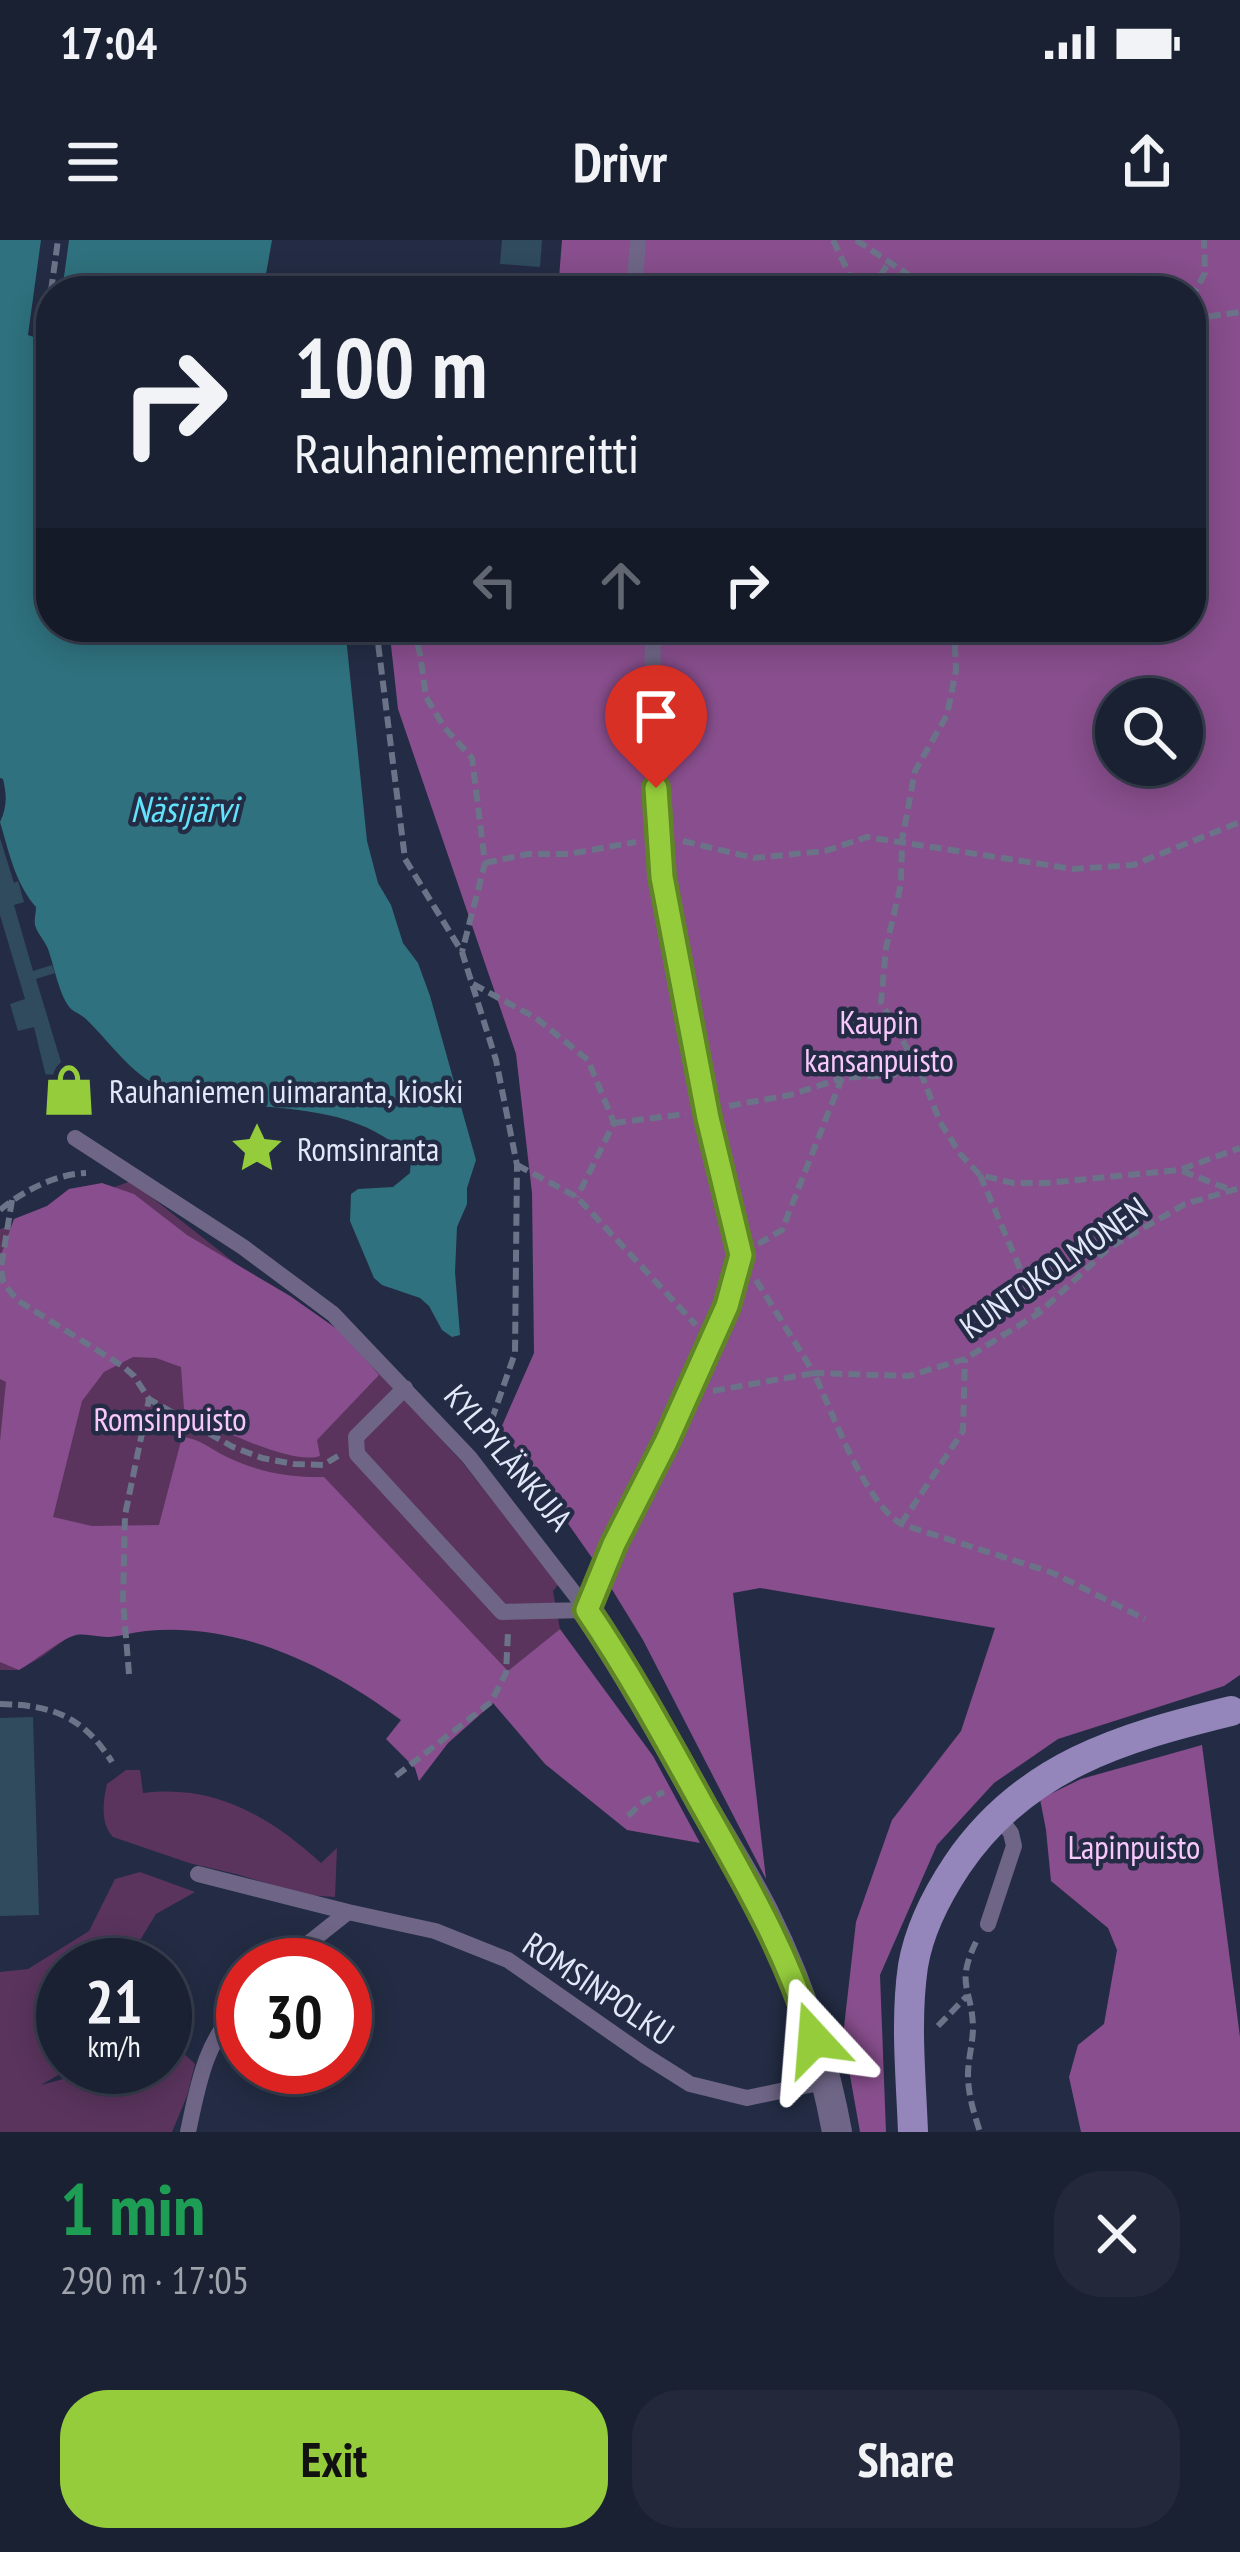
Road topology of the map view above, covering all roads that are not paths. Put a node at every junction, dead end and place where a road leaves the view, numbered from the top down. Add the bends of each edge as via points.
1 (638, 240) edge
2 (635, 276) edge
3 (653, 642) edge
4 (75, 1138) dead end
5 (404, 1388) junction
6 (587, 1610) junction
7 (1237, 1709) edge
8 (998, 1816) junction
9 (198, 1874) dead end
10 (348, 1912) junction
11 (988, 1924) road end
12 (315, 1938) edge
13 (216, 2037) edge
14 (828, 2081) junction
15 (188, 2132) edge
16 (837, 2132) edge
17 (914, 2132) edge

1 - 2 lane
3 - 6 lane via 662,877 741,1255 727,1306
4 - 5 lane, KYLPYLÄNKUJA via 333,1314
5 - 6 lane, KYLPYLÄNKUJA via 469,1457
5 - 6 lane via 356,1437 357,1454 502,1612
6 - 14 street, KYLPYLÄNKUJA via 762,1908
7 - 8 street via 1102,1748 1055,1771
8 - 11 lane via 1014,1846
8 - 17 street via 943,1886 914,1963
9 - 10 lane, ROMSINPOLKU
10 - 12 lane
10 - 14 lane, ROMSINPOLKU via 435,1931 508,1960 690,2084 747,2098
13 - 15 lane
14 - 16 street, KYLPYLÄNKUJA

